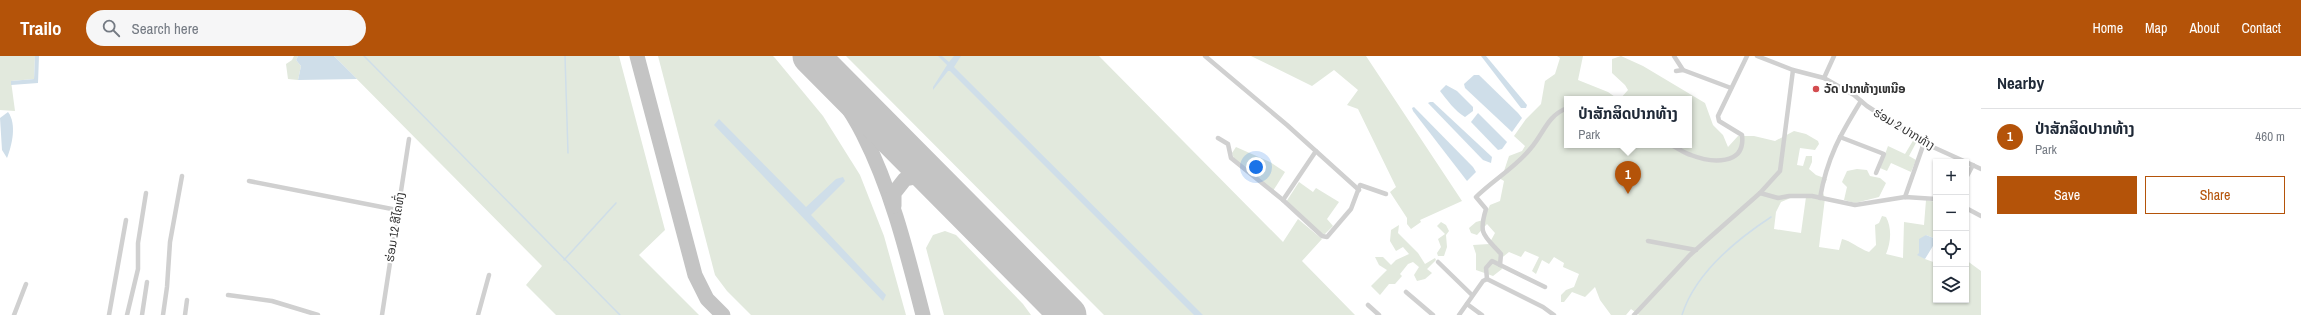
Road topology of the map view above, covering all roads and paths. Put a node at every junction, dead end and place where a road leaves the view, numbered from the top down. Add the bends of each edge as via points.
1 (1205, 56) edge
2 (1674, 56) edge
3 (1747, 56) edge
4 (1757, 56) edge
5 (1834, 56) edge
6 (1683, 70) junction
7 (1793, 70) junction
8 (1676, 71) dead end
9 (1824, 78) junction
10 (1731, 88) junction
11 (1861, 101) junction
12 (1564, 109) edge
13 (1840, 137) junction
14 (1218, 138) dead end
15 (409, 139) dead end
16 (1924, 143) junction
17 (1677, 148) edge
18 (1316, 151) junction
19 (1953, 159) edge
20 (1969, 163) edge
21 (1973, 165) junction
22 (1981, 169) edge
23 (1969, 172) edge
24 (1876, 173) dead end
25 (182, 176) dead end
26 (249, 181) dead end
27 (1359, 190) junction
28 (1760, 192) junction
29 (146, 193) dead end
30 (1386, 194) dead end
31 (1905, 197) junction
32 (1820, 198) junction
33 (1933, 199) edge
34 (1283, 200) junction
35 (397, 210) junction
36 (1969, 210) edge
37 (1981, 216) edge
38 (126, 220) dead end
39 (1648, 241) dead end
40 (1696, 250) junction
41 (1438, 262) dead end
42 (1500, 265) junction
43 (488, 275) dead end
44 (1487, 279) junction
45 (147, 282) dead end
46 (26, 284) dead end
47 (1545, 287) dead end
48 (1406, 292) dead end
49 (228, 294) dead end
50 (1472, 295) junction
51 (188, 300) dead end
52 (1467, 304) junction
53 (1368, 305) dead end
54 (14, 315) edge
55 (109, 315) edge
56 (127, 315) edge
57 (142, 315) edge
58 (163, 315) edge
59 (185, 315) edge
60 (318, 315) edge
61 (382, 315) edge
62 (478, 315) edge
63 (1379, 315) edge
64 (1432, 315) edge
65 (1459, 315) edge
66 (1482, 315) edge
67 (1554, 315) edge
68 (1634, 315) edge

1 - 18 street
2 - 6 street
3 - 10 street
4 - 7 street, ຮ່ອມ 2 ປາກທ້າງ
5 - 9 street
6 - 8 street
6 - 10 street
7 - 9 street, ຮ່ອມ 2 ປາກທ້າງ
7 - 28 street via 1780,171
9 - 11 street, ຮ່ອມ 2 ປາກທ້າງ
10 - 17 street via 1718,116 1723,124 1742,135 1742,146 1738,154 1728,161 1720,161 1692,156
11 - 13 street
11 - 16 street, ຮ່ອມ 2 ປາກທ້າງ
12 - 42 street via 1544,125 1530,150 1476,197 1486,209 1481,226 1483,233 1501,254
13 - 24 street via 1884,154
13 - 32 street via 1824,175
14 - 34 street via 1228,144 1231,158 1241,168
15 - 35 street, ຮ່ອມ 12 ສີໄຄທົ່ງ
16 - 19 street, ຮ່ອມ 2 ປາກທ້າງ
16 - 31 street
18 - 27 street
18 - 34 street
20 - 21 street, ຮ່ອມ 2 ປາກທ້າງ
21 - 22 street, ຮ່ອມ 2 ປາກທ້າງ
21 - 23 street
25 - 58 street via 170,242
26 - 35 street
27 - 30 street via 1360,185
27 - 34 street via 1351,209 1327,237 1322,236
28 - 32 street via 1778,198
28 - 40 street
29 - 56 street via 138,244 138,269
31 - 32 street via 1855,205
31 - 33 street
35 - 61 street, ຮ່ອມ 12 ສີໄຄທົ່ງ
36 - 37 street
38 - 55 street
39 - 40 street
40 - 68 street
41 - 50 street
42 - 44 street via 1489,262 1486,268
42 - 47 street
43 - 62 street
44 - 50 street
44 - 67 street
45 - 57 street
46 - 54 street
48 - 64 street
49 - 60 street via 272,301
50 - 52 street
51 - 59 street
52 - 65 street
52 - 66 street
53 - 63 street

